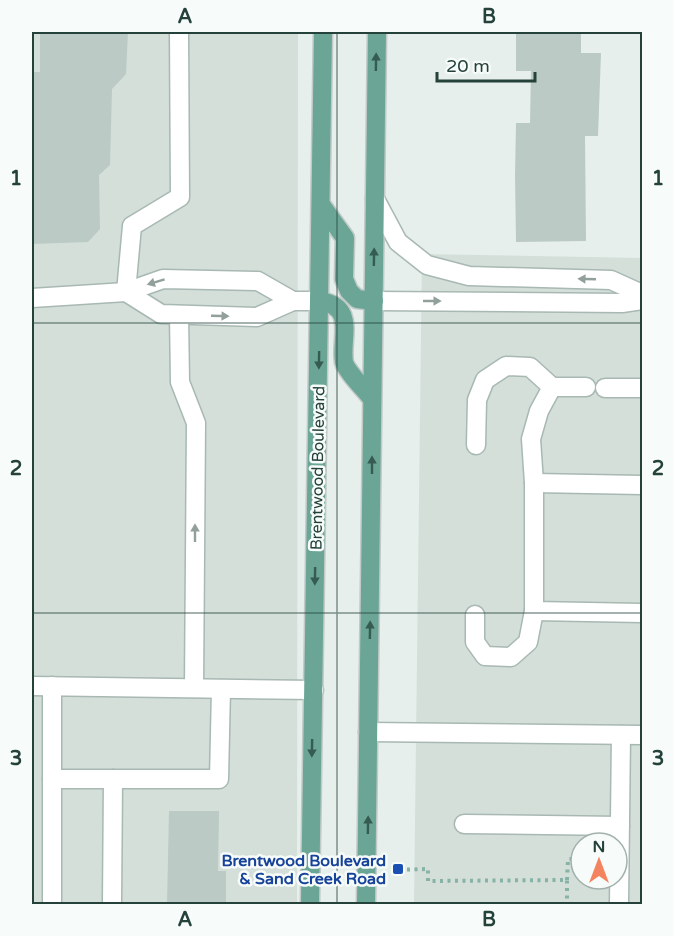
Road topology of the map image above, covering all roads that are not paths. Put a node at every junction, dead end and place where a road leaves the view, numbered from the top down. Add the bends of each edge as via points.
1 (178, 32) edge
2 (323, 32) edge
3 (377, 32) edge
4 (375, 199) junction
5 (322, 206) junction
6 (126, 292) junction
7 (642, 294) edge
8 (32, 298) edge
9 (642, 300) edge
10 (292, 301) junction
11 (320, 301) junction
12 (374, 301) junction
13 (179, 315) junction
14 (552, 387) junction
15 (586, 387) dead end
16 (605, 388) dead end
17 (642, 388) edge
18 (372, 399) junction
19 (477, 445) dead end
20 (534, 483) junction
21 (642, 485) edge
22 (534, 611) junction
23 (642, 613) edge
24 (475, 615) dead end
25 (32, 686) edge
26 (52, 686) junction
27 (194, 688) junction
28 (221, 688) junction
29 (314, 690) junction
30 (368, 732) junction
31 (621, 735) junction
32 (642, 735) edge
33 (52, 779) junction
34 (113, 779) junction
35 (464, 824) dead end
36 (620, 825) junction
37 (52, 904) edge
38 (112, 904) edge
39 (309, 904) edge
40 (366, 904) edge
41 (619, 904) edge

1 - 6 lane via 180,197 132,226
2 - 5 main road, Brentwood Boulevard
4 -> 3 main road
7 -> 4 lane via 611,280 469,276 427,265 398,242
12 -> 4 main road
5 - 11 main road, Brentwood Boulevard
5 - 12 main road via 345,238 344,279 349,291 357,299
6 - 8 lane
10 -> 6 lane via 258,281 164,279
6 - 13 lane via 161,314
12 -> 9 lane
10 - 11 lane
13 -> 10 lane via 257,317
11 - 18 main road via 331,303 341,313 345,329 344,364
11 -> 29 main road, Brentwood Boulevard
12 - 18 main road
27 -> 13 lane via 196,423 180,382
14 - 15 lane
14 - 19 lane via 530,367 506,366 485,380 477,400
14 - 20 lane via 539,411 531,440
16 - 17 lane
30 -> 18 main road
20 - 21 lane
20 - 22 lane
22 - 23 lane
22 - 24 lane via 528,642 511,657 485,656 475,642
25 - 26 lane
26 - 27 lane
26 - 33 lane
27 - 28 lane
28 - 29 lane
28 - 34 lane via 219,779
29 -> 39 main road, Brentwood Boulevard
30 - 31 lane
40 -> 30 main road
31 - 32 lane
31 - 36 lane
33 - 34 lane
33 - 37 lane
34 - 38 lane
35 - 36 lane
36 - 41 lane

